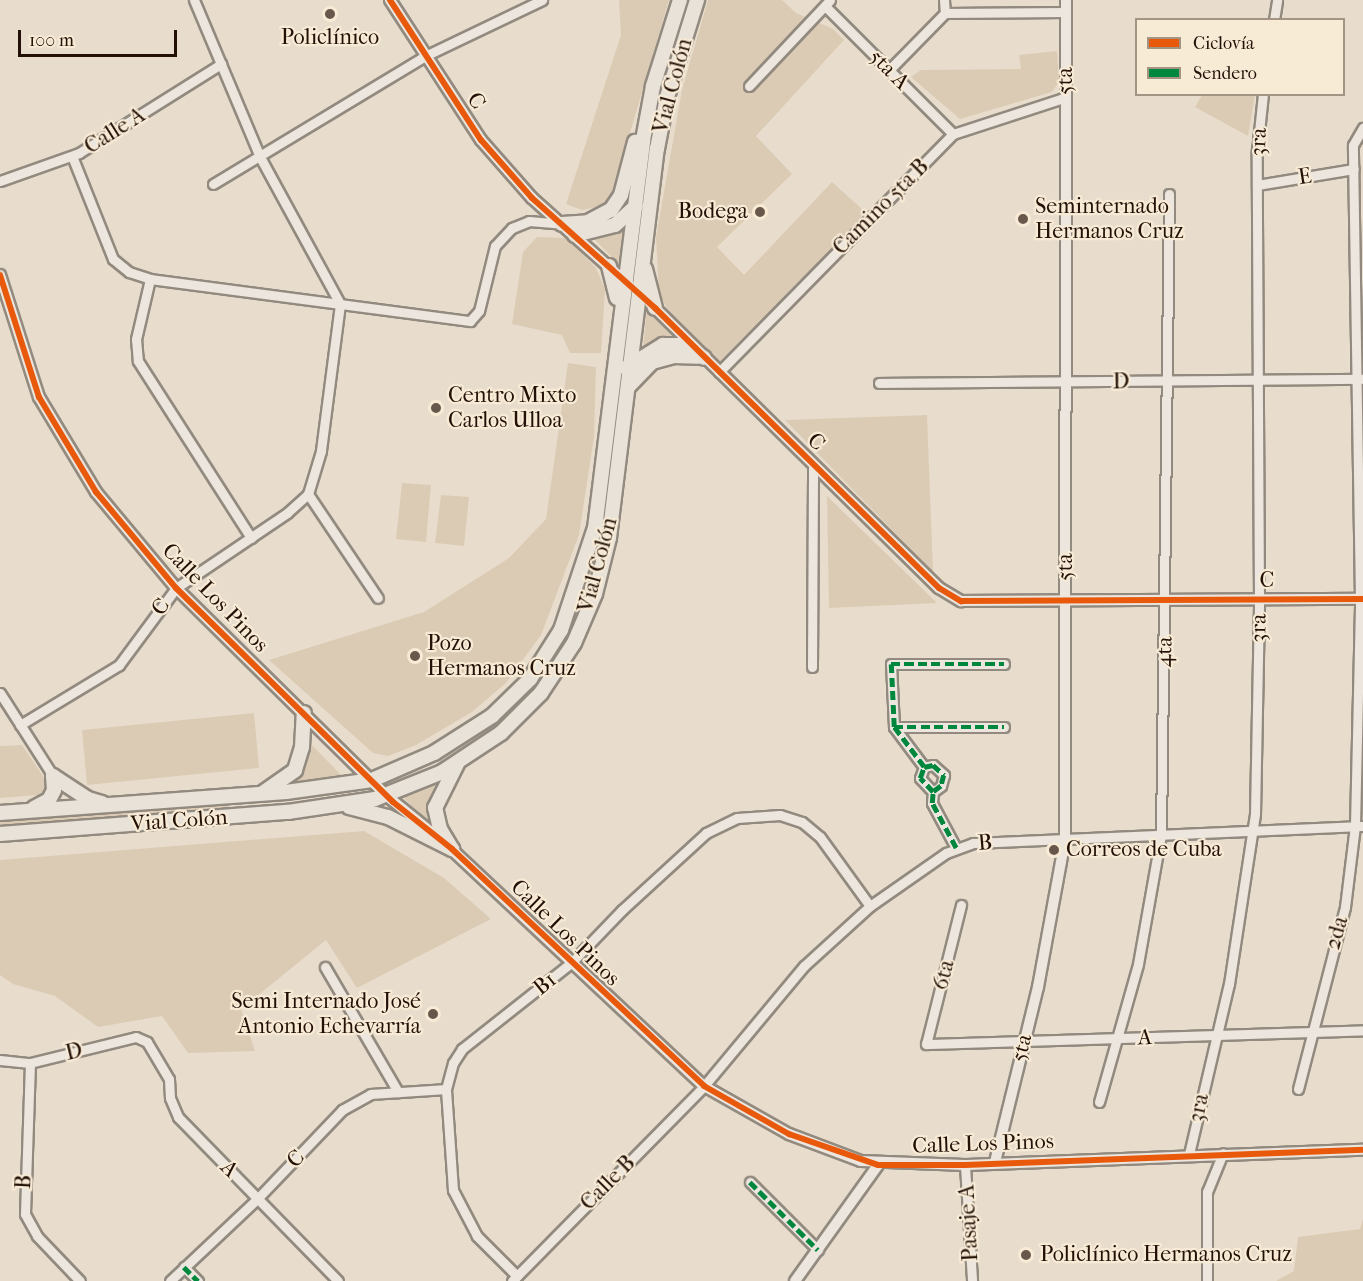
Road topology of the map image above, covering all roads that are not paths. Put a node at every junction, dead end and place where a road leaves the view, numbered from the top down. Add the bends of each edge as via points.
1 (195, 0) edge
2 (390, 0) edge
3 (542, 0) edge
4 (680, 0) edge
5 (697, 0) edge
6 (944, 0) edge
7 (1066, 0) edge
8 (1277, 0) edge
9 (827, 3) edge
10 (1066, 12) junction
11 (945, 13) junction
12 (1274, 18) edge
13 (425, 56) junction
14 (221, 64) junction
15 (889, 70) junction
16 (653, 86) junction
17 (749, 86) dead end
18 (1066, 87) junction
19 (1263, 96) edge
20 (1363, 129) edge
21 (953, 134) junction
22 (72, 156) junction
23 (260, 157) junction
24 (1354, 169) junction
25 (0, 182) edge
26 (213, 184) dead end
27 (1257, 185) junction
28 (651, 192) junction
29 (1169, 194) dead end
30 (634, 208) junction
31 (562, 224) junction
32 (575, 235) junction
33 (643, 257) junction
34 (609, 266) junction
35 (0, 275) edge
36 (150, 279) junction
37 (625, 280) junction
38 (638, 293) junction
39 (340, 304) junction
40 (655, 308) junction
41 (618, 337) junction
42 (704, 358) junction
43 (630, 365) junction
44 (719, 372) junction
45 (614, 376) junction
46 (1361, 379) edge
47 (1258, 380) junction
48 (1166, 381) junction
49 (879, 383) dead end
50 (1067, 383) junction
51 (628, 388) junction
52 (813, 464) junction
53 (308, 494) junction
54 (250, 538) junction
55 (176, 588) junction
56 (378, 598) dead end
57 (1361, 599) edge
58 (1166, 600) junction
59 (1259, 600) junction
60 (1066, 601) junction
61 (1004, 664) dead end
62 (812, 667) dead end
63 (0, 693) edge
64 (303, 712) junction
65 (20, 725) junction
66 (1004, 726) dead end
67 (894, 727) junction
68 (458, 761) junction
69 (924, 767) junction
70 (53, 776) junction
71 (372, 780) junction
72 (933, 792) junction
73 (260, 794) junction
74 (387, 796) junction
75 (341, 805) junction
76 (110, 806) junction
77 (19, 812) junction
78 (0, 813) edge
79 (1359, 826) edge
80 (1254, 831) junction
81 (0, 834) edge
82 (1161, 835) junction
83 (1065, 840) junction
84 (956, 848) junction
85 (452, 849) junction
86 (870, 906) junction
87 (961, 906) dead end
88 (571, 963) junction
89 (325, 967) dead end
90 (1363, 1030) edge
91 (1310, 1032) junction
92 (1214, 1035) junction
93 (1118, 1039) junction
94 (147, 1042) joint
95 (1023, 1042) junction
96 (926, 1044) joint
97 (0, 1060) edge
98 (30, 1063) junction
99 (704, 1086) junction
100 (446, 1089) junction
101 (1298, 1089) dead end
102 (398, 1092) junction
103 (1099, 1102) dead end
104 (1363, 1150) edge
105 (1223, 1153) junction
106 (1189, 1154) junction
107 (995, 1162) junction
108 (878, 1165) junction
109 (965, 1165) junction
110 (750, 1182) dead end
111 (258, 1198) junction
112 (818, 1250) junction
113 (184, 1267) junction
114 (515, 1279) edge
115 (80, 1281) edge
116 (170, 1281) edge
117 (198, 1281) edge
118 (338, 1281) edge
119 (795, 1281) edge
120 (972, 1281) edge
121 (1207, 1281) edge

1 - 14 street
2 - 13 street, C
3 - 13 street
4 - 16 main road, Vial Colón
5 - 28 main road, Vial Colón via 667,97
6 - 11 street
7 - 10 street, 5ta
8 - 12 street
9 - 15 street, 5ta A
9 - 17 street
10 - 11 street
10 - 18 street, 5ta
11 - 15 street
13 - 23 street
13 - 31 street, C via 481,140 531,198
14 - 22 street, Calle A
14 - 23 street
15 - 21 street, 5ta A
16 - 30 main road, Vial Colón
16 - 31 main road via 621,195 601,218
18 - 21 street, Camino 5ta B via 1064,98
18 - 50 street, 5ta
19 - 27 street, 3ra via 1257,133
20 - 24 street, 2da via 1353,146
21 - 44 street, Camino 5ta B
22 - 25 street, Calle A
22 - 36 street via 113,259 129,272
23 - 26 street
23 - 39 street
24 - 27 street, E
24 - 46 street, 2da
27 - 47 street, 3ra
28 - 30 main road
28 - 33 main road, Vial Colón
29 - 48 street, 4ta
30 - 32 main road via 615,225
30 - 37 main road, Vial Colón
31 - 32 street, C
31 - 39 street via 529,221 512,228 495,246 479,312 470,321
32 - 34 street, C
33 - 38 main road, Vial Colón
33 - 40 main road
34 - 37 street, C
34 - 41 main road via 617,290
35 - 55 street, Calle Los Pinos via 39,397 96,492
36 - 39 street
36 - 54 street via 136,339 138,361
37 - 38 street, C
37 - 41 main road, Vial Colón
38 - 40 street, C
38 - 43 main road, Vial Colón
39 - 53 street via 321,451
40 - 42 street, C
41 - 45 main road, Vial Colón
42 - 43 main road via 680,345 663,345
42 - 44 street, C
42 - 51 main road via 674,356 652,362
43 - 45 main road
43 - 51 main road, Vial Colón
44 - 52 street, C
45 - 71 main road, Vial Colón via 595,528 561,630 530,679 492,716 434,753
46 - 47 street, D
46 - 57 street, 2da
47 - 48 street, D
47 - 59 street, 3ra
48 - 50 street, D
48 - 58 street, 4ta
49 - 50 street, D
50 - 60 street, 5ta
51 - 68 main road, Vial Colón via 609,538 595,594 574,643 541,693 501,733
52 - 60 street, C via 939,588 961,601
52 - 62 street
53 - 54 street, C
53 - 56 street
54 - 55 street, C
55 - 64 street, Calle Los Pinos
55 - 65 street, C via 119,665
57 - 59 street, C
57 - 79 street, 2da
58 - 59 street, C
58 - 60 street, C
58 - 82 street, 4ta
59 - 80 street, 3ra
60 - 83 street, 5ta
61 - 67 street via 891,664
63 - 65 street
64 - 71 street, Calle Los Pinos
64 - 73 main road via 303,747 295,770
65 - 70 street
66 - 67 street
67 - 69 street
68 - 74 main road, Vial Colón
68 - 85 main road via 435,808 440,829
69 - 72 street via 920,778
69 - 72 street via 933,765 944,775 941,786
70 - 76 main road via 88,799
70 - 77 main road via 54,790 49,800
71 - 73 main road, Vial Colón
71 - 74 street, Calle Los Pinos
72 - 84 street via 932,803
73 - 76 main road, Vial Colón
74 - 75 main road, Vial Colón
74 - 85 street, Calle Los Pinos
75 - 81 main road, Vial Colón
75 - 85 main road via 388,817
76 - 77 main road, Vial Colón
77 - 78 main road, Vial Colón
79 - 80 street, B
79 - 91 street, 2da via 1345,907
80 - 82 street, B
80 - 92 street, 3ra via 1228,984
82 - 83 street, B
82 - 93 street, 4ta via 1138,964
83 - 84 street, B via 973,843
83 - 95 street, 5ta via 1056,903
84 - 86 street, B
85 - 88 street, Calle Los Pinos
86 - 88 street, B1 via 820,837 801,822 780,815 736,818 706,833
86 - 99 street, B via 804,966
87 - 96 street, 6ta
88 - 99 street, Calle Los Pinos
88 - 100 street, B1 via 462,1049
89 - 102 street
90 - 91 street, A
91 - 92 street, A
91 - 101 street, 2da
92 - 93 street, A
92 - 106 street, 3ra
93 - 95 street, A
93 - 103 street, 4ta
94 - 98 street, D via 136,1037
94 - 111 street, A via 169,1079 170,1098 178,1117
95 - 96 street, A
95 - 107 street, 5ta
97 - 98 street, D
98 - 115 street, B via 25,1214 37,1236
99 - 108 street, Calle Los Pinos via 789,1134
99 - 114 street, Calle B
100 - 102 street, C
100 - 114 street, B1 via 451,1172 459,1208 477,1236
102 - 111 street, C via 371,1094 342,1110
104 - 105 street, Calle Los Pinos
105 - 106 street, Calle Los Pinos
105 - 121 street via 1207,1192
106 - 107 street, Calle Los Pinos
107 - 109 street, Calle Los Pinos
108 - 109 street, Calle Los Pinos
108 - 112 street
109 - 120 street, Pasaje A
110 - 112 street
111 - 113 street, C
111 - 118 street, A
112 - 119 street
113 - 116 street, C
113 - 117 street

